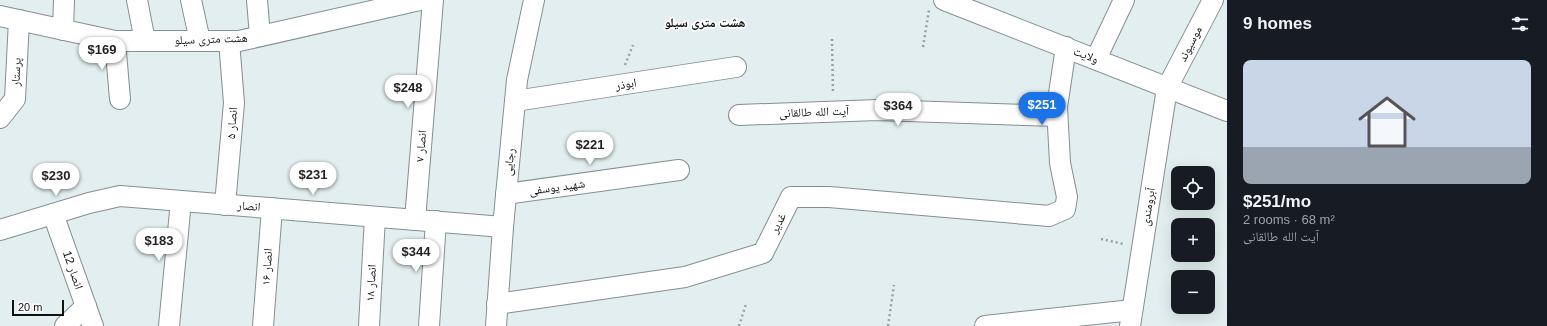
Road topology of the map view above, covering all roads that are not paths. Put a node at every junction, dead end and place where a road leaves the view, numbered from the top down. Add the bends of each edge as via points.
1 (64, 0) edge
2 (137, 0) edge
3 (191, 0) edge
4 (257, 0) edge
5 (420, 0) edge
6 (433, 0) edge
7 (534, 0) edge
8 (1124, 0) edge
9 (1213, 0) edge
10 (382, 4) edge
11 (937, 4) edge
12 (989, 8) edge
13 (10, 18) edge
14 (63, 30) junction
15 (260, 36) junction
16 (200, 41) junction
17 (229, 41) junction
18 (115, 42) junction
19 (145, 42) junction
20 (1066, 47) junction
21 (1096, 59) junction
22 (736, 67) dead end
23 (1167, 88) junction
24 (120, 98) dead end
25 (515, 101) junction
26 (1227, 111) edge
27 (739, 114) dead end
28 (1058, 116) junction
29 (0, 118) edge
30 (679, 170) dead end
31 (506, 194) junction
32 (180, 201) junction
33 (226, 205) junction
34 (272, 208) junction
35 (53, 214) junction
36 (375, 217) junction
37 (415, 220) junction
38 (436, 222) junction
39 (503, 227) junction
40 (0, 230) edge
41 (498, 304) junction
42 (86, 306) junction
43 (1131, 318) edge
44 (65, 326) edge
45 (93, 326) edge
46 (169, 326) edge
47 (262, 326) edge
48 (369, 326) edge
49 (429, 326) edge
50 (496, 326) edge
51 (985, 326) edge

1 - 14 street
2 - 19 street
3 - 16 street
4 - 15 street
5 - 10 street, هشت متری سیلو
6 - 37 street, انصار ۷
7 - 25 street, رجایی
8 - 21 street
9 - 23 street, موسیوند
10 - 15 street, هشت متری سیلو
11 - 12 street, ولایت
12 - 20 street, ولایت
13 - 14 street, هشت متری سیلو
13 - 29 street, پرستار via 15,99
14 - 18 street, هشت متری سیلو
15 - 17 street, هشت متری سیلو
16 - 17 street, هشت متری سیلو
16 - 19 street, هشت متری سیلو
17 - 33 street, انصار ۵ via 234,103
18 - 19 street, هشت متری سیلو
18 - 24 street
20 - 21 street, ولایت
20 - 28 street via 1057,107
21 - 23 street, ولایت
22 - 25 street, ابوذر
23 - 26 street, ولایت
23 - 43 street, آبرومندی
25 - 31 street, رجایی
27 - 28 street, آیت الله طالقانی via 878,110
28 - 41 street, غدیر via 1060,163 1068,197 1065,209 1049,216 829,197 791,197 763,253 685,277
30 - 31 street, شهید یوسفی
31 - 39 street, رجایی
32 - 33 street, انصار
32 - 35 street, انصار via 120,196
32 - 46 street
33 - 34 street, انصار
34 - 36 street, انصار
34 - 47 street, انصار ۱۶
35 - 40 street, انصار
35 - 42 street, انصار 12
36 - 37 street, انصار
36 - 48 street, انصار ۱۸
37 - 38 street, انصار
38 - 39 street, انصار
38 - 49 street
39 - 41 street, رجایی
41 - 50 street, رجایی
42 - 44 street
42 - 45 street, انصار 12
43 - 51 street

